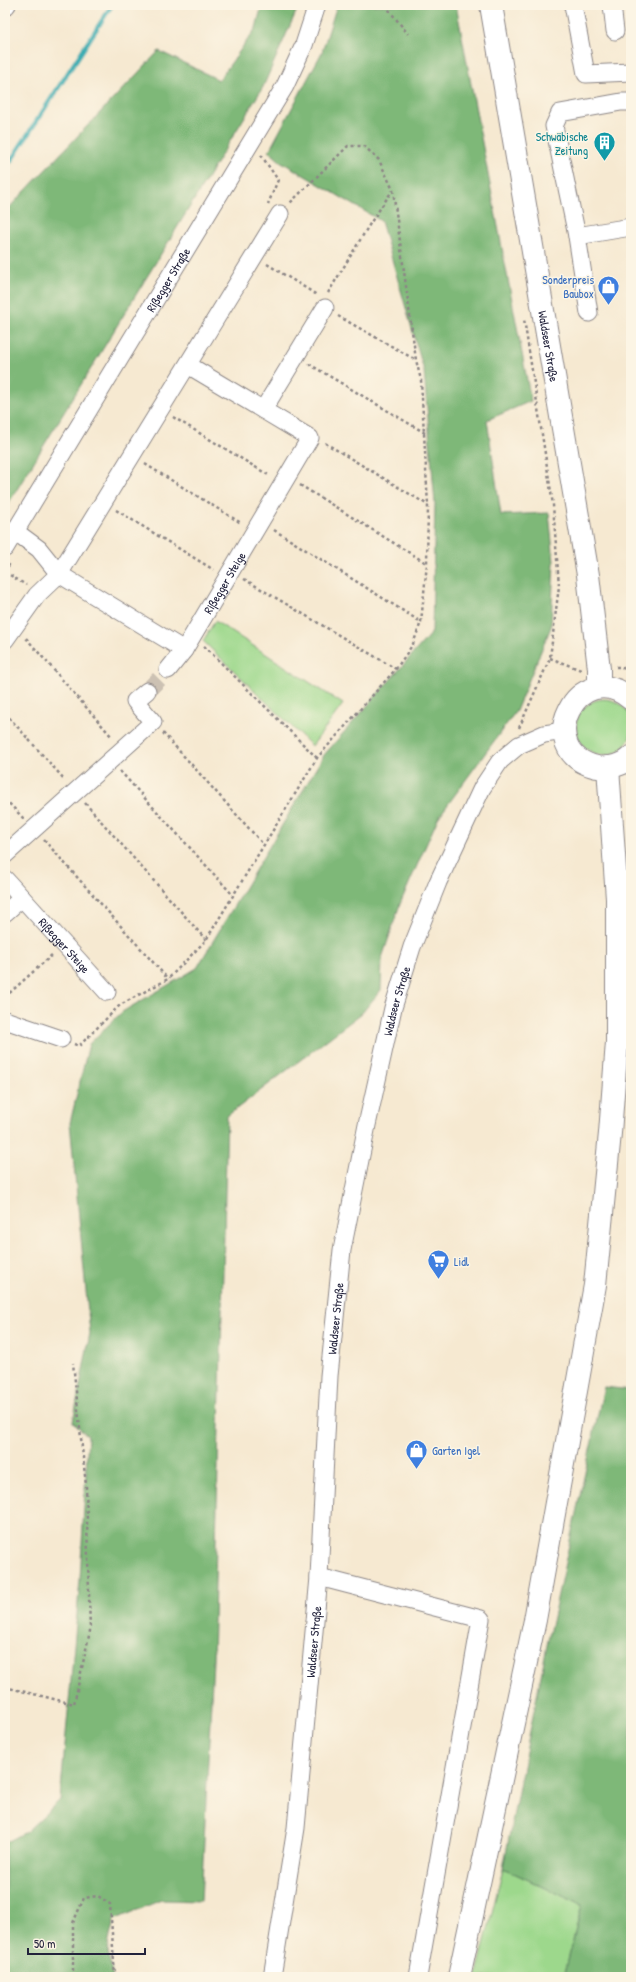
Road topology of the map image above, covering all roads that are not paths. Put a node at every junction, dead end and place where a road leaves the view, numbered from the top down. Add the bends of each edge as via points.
1 (317, 5) edge
2 (491, 5) edge
3 (573, 5) edge
4 (612, 5) edge
5 (615, 31) dead end
6 (631, 72) edge
7 (631, 102) edge
8 (280, 214) road end
9 (631, 227) edge
10 (577, 236) junction
11 (324, 304) road end
12 (589, 313) dead end
13 (188, 365) junction
14 (263, 410) junction
15 (16, 532) junction
16 (5, 548) edge
17 (59, 574) junction
18 (5, 640) edge
19 (184, 650) junction
20 (168, 670) tunnel mouth
21 (599, 688) junction
22 (146, 691) tunnel mouth
23 (631, 698) edge
24 (564, 731) junction
25 (631, 757) edge
26 (608, 767) junction
27 (5, 855) edge
28 (5, 879) edge
29 (22, 898) junction
30 (5, 913) edge
31 (107, 992) dead end
32 (5, 1020) edge
33 (61, 1039) dead end
34 (319, 1577) junction
35 (270, 1976) edge
36 (418, 1977) edge
37 (458, 1977) edge

1 - 15 street, Rißegger Straße via 304,45 285,86
2 - 21 main road, Waldseer Straße via 588,575
3 - 6 street via 586,74
4 - 5 street
7 - 10 street via 560,113 554,126
8 - 13 street
9 - 10 street
10 - 12 street
11 - 14 street
13 - 14 street
13 - 17 street
14 - 19 street, Rißegger Steige via 310,438
15 - 16 street, Rißegger Straße
15 - 17 street via 39,549
17 - 18 street via 37,595
17 - 19 street
19 - 20 street, Rißegger Steige
21 - 23 main road via 612,688
21 - 24 main road via 587,691 576,699 568,709
22 - 27 street via 135,701 153,722
24 - 26 main road via 569,748 578,758 589,765
24 - 34 street, Waldseer Straße via 544,734 519,745 500,761 482,788 412,947 393,1008 342,1250 329,1376
25 - 26 main road
26 - 37 main road via 617,899 617,1042 595,1285 535,1620
28 - 29 street, Rißegger Steige
29 - 30 street
29 - 31 street, Rißegger Steige
32 - 33 street
34 - 35 street, Waldseer Straße via 296,1828
34 - 36 street via 481,1619

